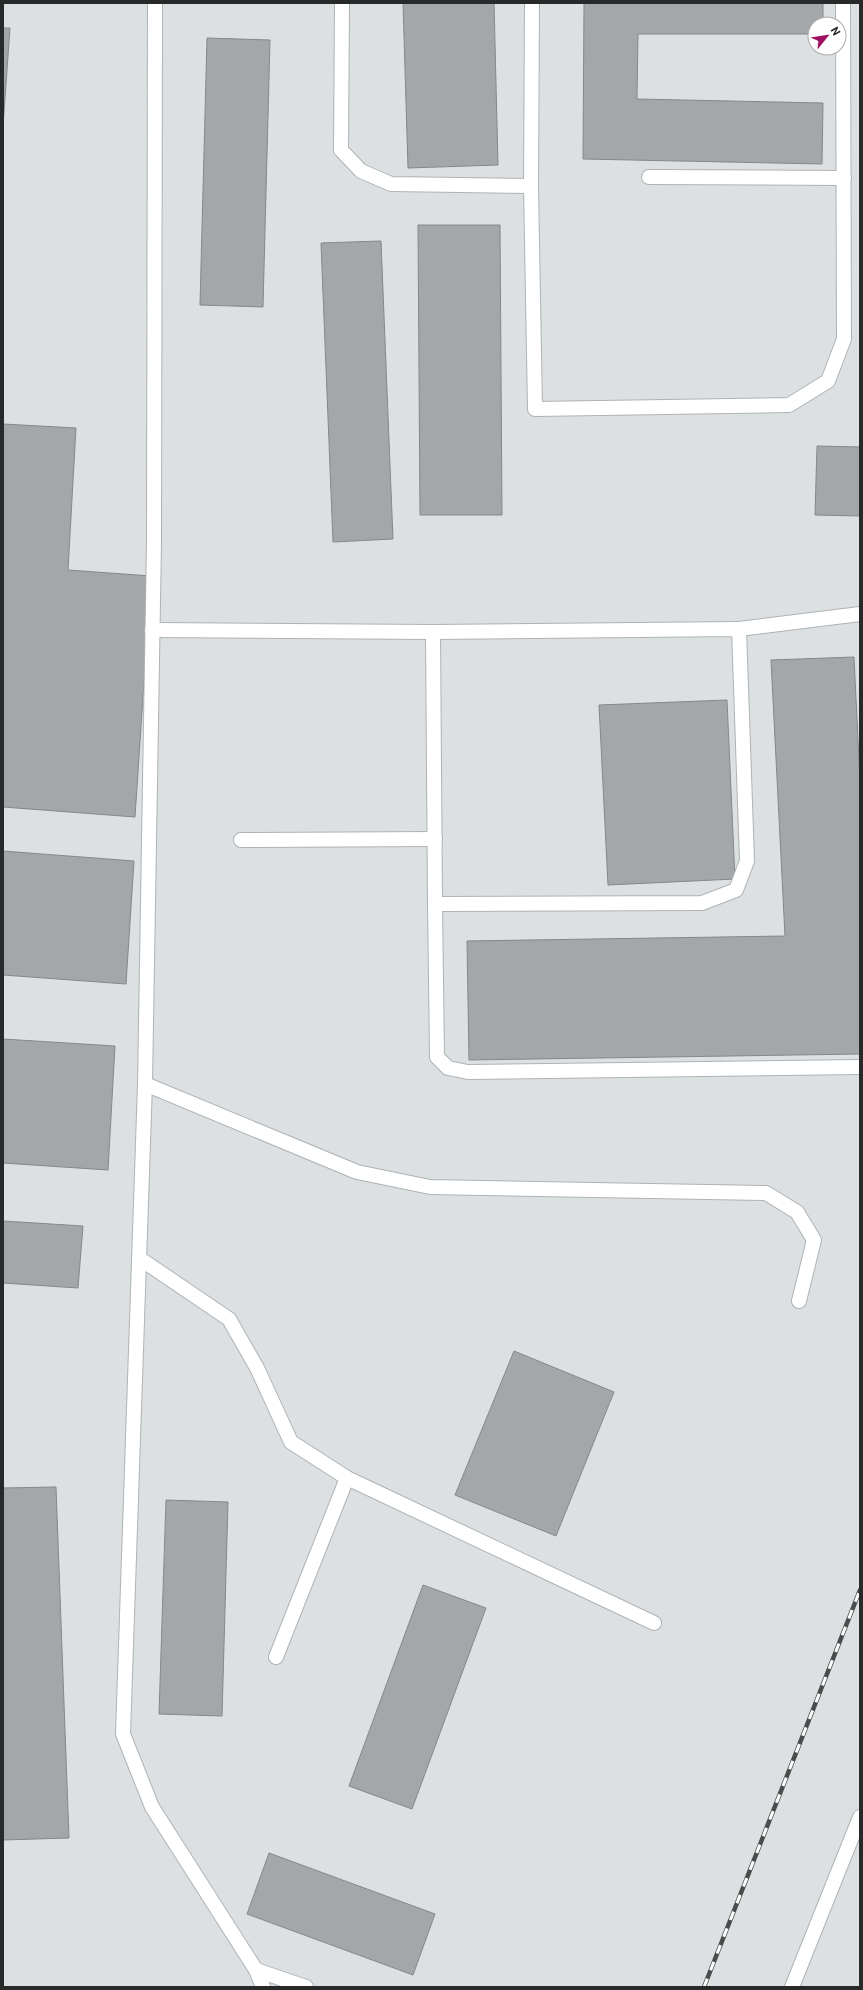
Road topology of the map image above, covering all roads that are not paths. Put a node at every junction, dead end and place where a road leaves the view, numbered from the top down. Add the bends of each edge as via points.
1 (155, 3) edge
2 (342, 3) edge
3 (532, 3) edge
4 (842, 3) edge
5 (649, 177) dead end
6 (844, 178) junction
7 (531, 186) junction
8 (860, 614) edge
9 (739, 629) junction
10 (152, 630) junction
11 (433, 632) junction
12 (435, 839) junction
13 (241, 840) dead end
14 (435, 904) junction
15 (860, 1067) edge
16 (145, 1084) junction
17 (139, 1258) junction
18 (799, 1301) dead end
19 (347, 1478) junction
20 (654, 1623) dead end
21 (276, 1657) dead end
22 (860, 1817) edge
23 (256, 1970) junction
24 (263, 1987) edge
25 (306, 1987) edge
26 (792, 1987) edge

1 - 10 lane
2 - 7 lane via 341,150 361,171 391,184
3 - 7 lane
4 - 6 lane
5 - 6 lane
6 - 7 lane via 844,339 828,381 789,405 535,409
8 - 9 lane
9 - 11 lane
9 - 14 lane via 747,861 736,890 702,903
10 - 11 lane
10 - 16 lane
11 - 12 lane
12 - 13 lane
12 - 14 lane
14 - 15 lane via 437,1057 448,1068 468,1072
16 - 17 lane
16 - 18 lane via 357,1172 430,1187 766,1193 797,1212 814,1240
17 - 19 lane via 230,1319 257,1368 291,1442
17 - 23 lane via 122,1734 152,1807
19 - 20 lane
19 - 21 lane
22 - 26 lane
23 - 24 lane
23 - 25 lane

